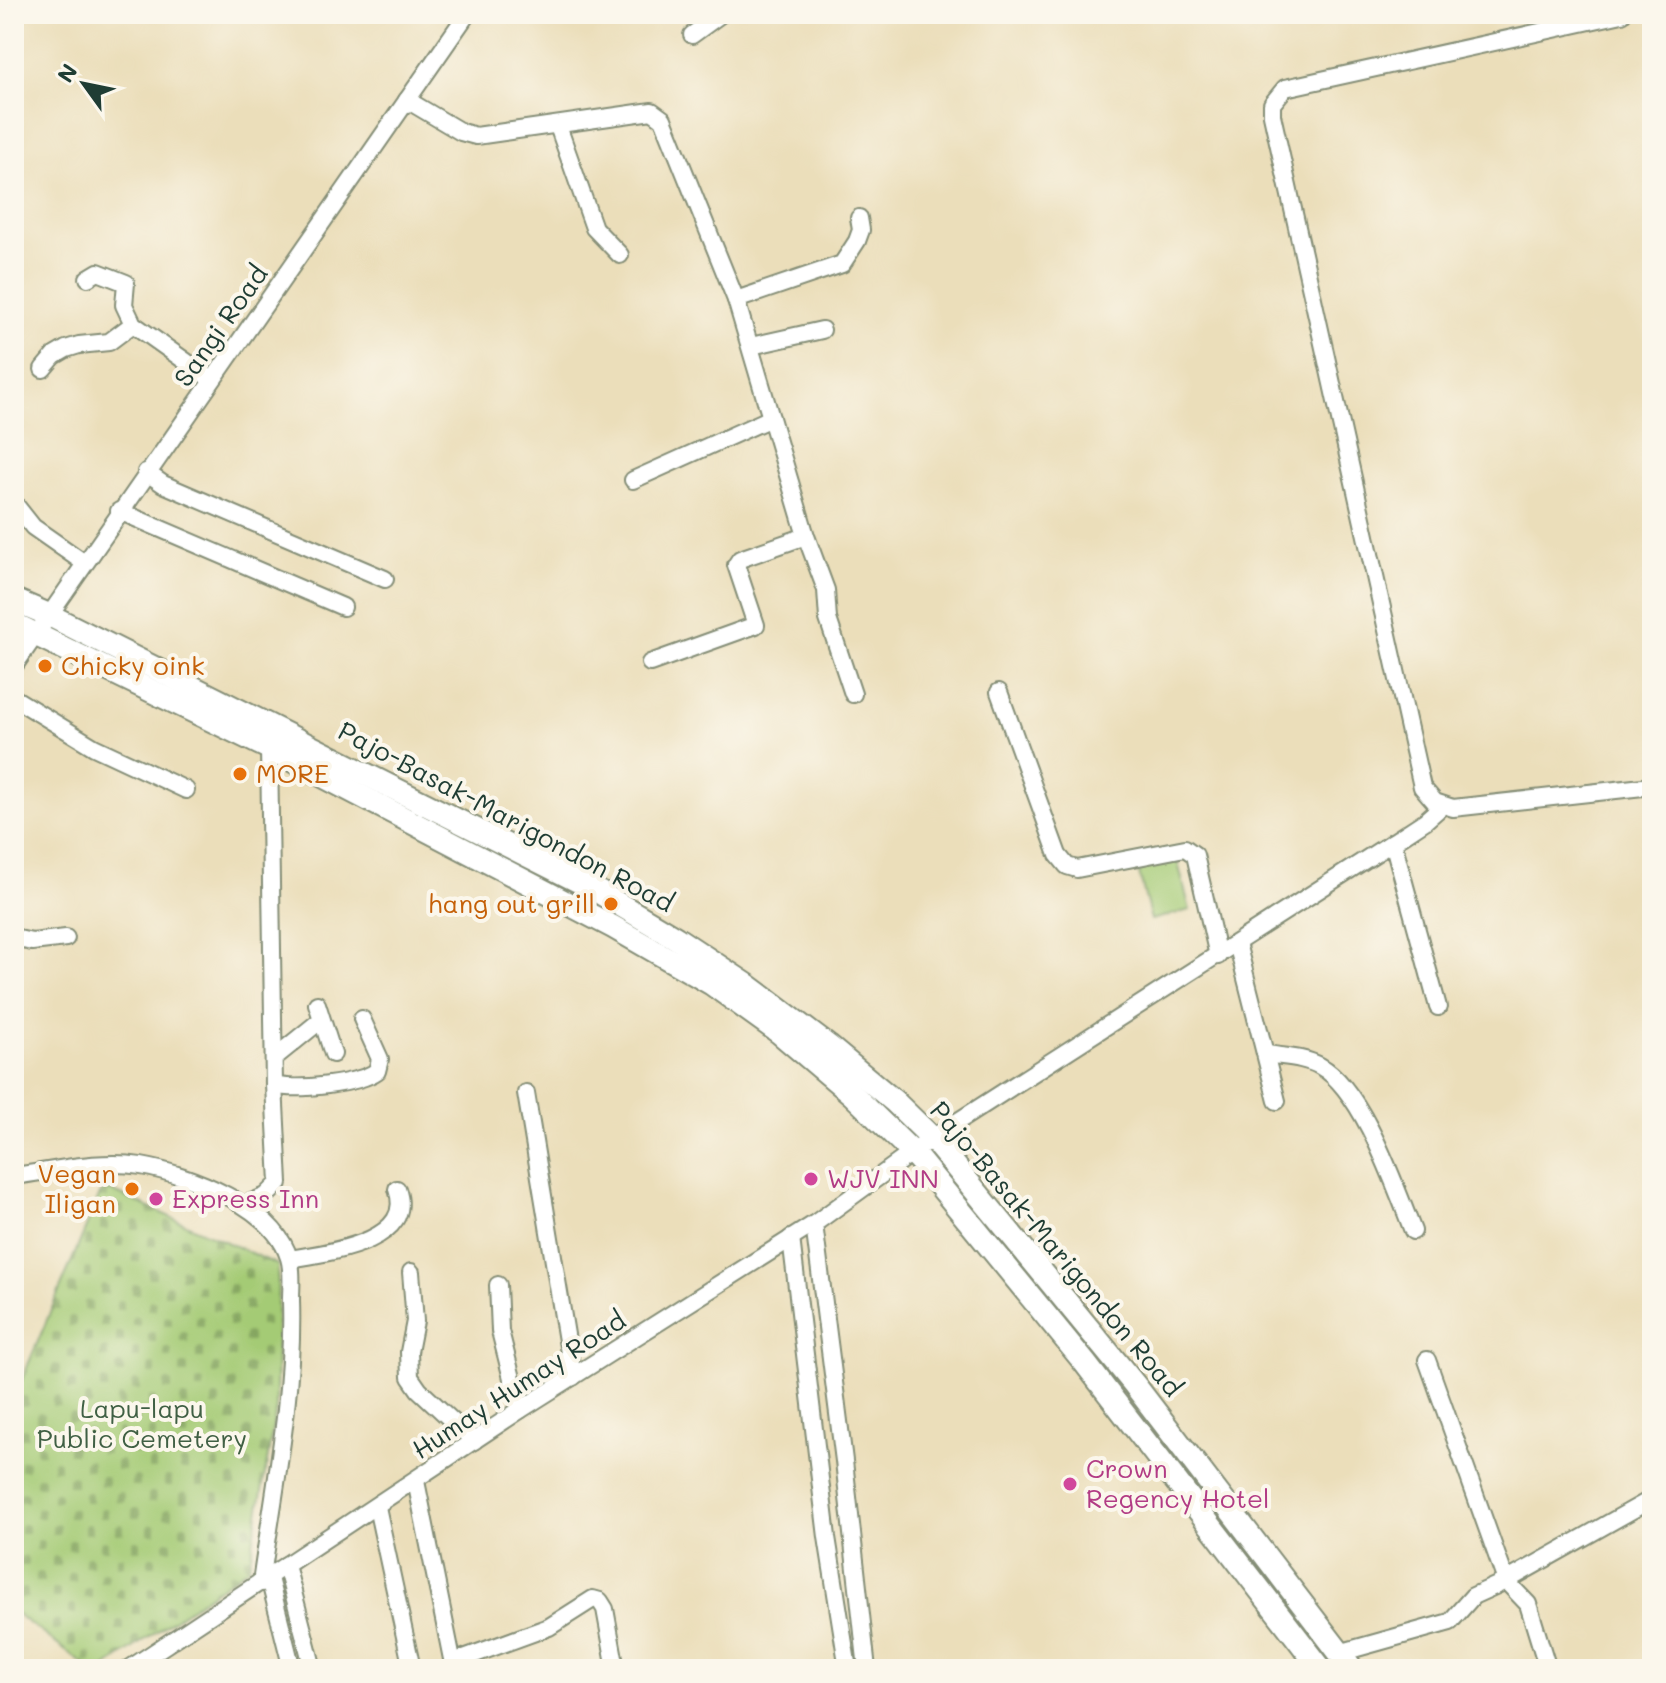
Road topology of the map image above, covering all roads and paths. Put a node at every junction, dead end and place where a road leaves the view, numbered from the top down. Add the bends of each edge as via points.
1 (467, 14) edge
2 (721, 14) edge
3 (1622, 14) edge
4 (692, 35) dead end
5 (407, 100) junction
6 (558, 126) junction
7 (859, 218) dead end
8 (620, 255) dead end
9 (88, 278) dead end
10 (736, 300) junction
11 (133, 324) junction
12 (822, 330) dead end
13 (751, 346) junction
14 (43, 369) dead end
15 (212, 380) junction
16 (771, 418) junction
17 (146, 472) junction
18 (633, 480) dead end
19 (14, 503) edge
20 (119, 511) junction
21 (806, 536) junction
22 (83, 562) junction
23 (385, 579) dead end
24 (14, 600) edge
25 (343, 607) dead end
26 (14, 624) edge
27 (43, 625) junction
28 (650, 663) dead end
29 (14, 666) edge
30 (999, 692) dead end
31 (853, 694) dead end
32 (14, 698) edge
33 (269, 748) junction
34 (1652, 786) edge
35 (186, 790) dead end
36 (1442, 806) junction
37 (1393, 842) junction
38 (14, 938) edge
39 (66, 938) dead end
40 (1237, 943) junction
41 (1218, 956) junction
42 (1438, 1007) dead end
43 (362, 1019) dead end
44 (333, 1054) dead end
45 (1266, 1054) junction
46 (274, 1058) junction
47 (274, 1085) junction
48 (526, 1093) dead end
49 (1277, 1101) dead end
50 (932, 1138) junction
51 (913, 1153) junction
52 (14, 1176) edge
53 (397, 1189) dead end
54 (245, 1205) junction
55 (814, 1224) junction
56 (1413, 1231) dead end
57 (791, 1238) junction
58 (290, 1259) junction
59 (411, 1272) dead end
60 (498, 1285) dead end
61 (1427, 1360) dead end
62 (573, 1377) junction
63 (520, 1410) junction
64 (474, 1441) junction
65 (844, 1461) junction
66 (818, 1464) junction
67 (416, 1481) junction
68 (1650, 1500) dead end
69 (377, 1507) junction
70 (286, 1565) junction
71 (265, 1580) junction
72 (1506, 1581) junction
73 (1312, 1617) junction
74 (1294, 1634) junction
75 (1346, 1661) edge
76 (453, 1665) edge
77 (129, 1669) edge
78 (292, 1669) edge
79 (313, 1669) edge
80 (412, 1669) edge
81 (616, 1669) edge
82 (848, 1669) edge
83 (867, 1669) edge
84 (1321, 1669) edge
85 (1548, 1669) edge

1 - 5 street, Sangi Road
2 - 4 street
3 - 36 street via 1285,88 1272,104 1418,778
5 - 6 street via 468,135
5 - 15 street, Sangi Road
6 - 8 street via 594,228
6 - 10 street via 659,114
7 - 10 street via 857,241 842,264
9 - 11 street via 98,272 126,283 124,305
10 - 13 street
11 - 14 street via 109,342 66,349
11 - 15 street
12 - 13 street
13 - 16 street
15 - 17 street, Sangi Road
16 - 18 street
16 - 21 street
17 - 20 street, Sangi Road
17 - 23 street via 163,484
19 - 22 street via 33,527
20 - 22 street, Sangi Road
20 - 25 street
21 - 28 street via 740,559 736,565 756,625
21 - 31 street
22 - 27 street, Sangi Road
24 - 27 main road, Pajo-Basak-Marigondon Road
26 - 27 main road, Pajo-Basak-Marigondon Road
27 - 29 street, Sangi Road
27 - 33 main road, Pajo-Basak-Marigondon Road
27 - 50 main road, Pajo-Basak-Marigondon Road via 592,888 761,994 839,1054
30 - 41 street via 1058,855 1067,866 1077,869 1185,848 1195,855
32 - 35 street via 94,747
33 - 46 street
33 - 51 main road, Pajo-Basak-Marigondon Road via 712,984 815,1061
34 - 36 street
36 - 37 street, Humay Humay Road
37 - 40 street, Humay Humay Road
37 - 42 street
38 - 39 street
40 - 41 street, Humay Humay Road
40 - 45 street
41 - 50 street, Humay Humay Road
43 - 47 street via 380,1059 377,1071 302,1089
44 - 46 street via 319,1012
45 - 49 street
45 - 56 street via 1319,1066 1340,1082 1365,1121
46 - 47 street
47 - 54 street via 279,1183
48 - 62 street
50 - 51 street, Humay Humay Road
50 - 73 main road, Pajo-Basak-Marigondon Road via 1134,1384
51 - 55 street, Humay Humay Road
51 - 74 main road, Pajo-Basak-Marigondon Road via 1085,1363
52 - 54 street via 140,1166
53 - 58 street via 401,1205 396,1217 374,1239
54 - 58 street via 267,1221
55 - 57 street, Humay Humay Road
55 - 65 street
57 - 62 street, Humay Humay Road
57 - 66 street
58 - 71 street via 292,1322
59 - 64 street via 415,1321 410,1377
60 - 63 street via 500,1331
61 - 72 street
62 - 63 street, Humay Humay Road
63 - 64 street, Humay Humay Road
64 - 67 street, Humay Humay Road
65 - 66 street
65 - 83 street
66 - 82 street
67 - 69 street, Humay Humay Road
67 - 76 street
68 - 72 street
69 - 70 street, Humay Humay Road
69 - 80 street
70 - 71 street, Humay Humay Road
70 - 79 street
71 - 77 street, Humay Humay Road
71 - 78 street
72 - 75 street via 1473,1596 1450,1622
72 - 85 street via 1528,1604
73 - 74 main road
73 - 75 main road, Pajo-Basak-Marigondon Road
74 - 84 main road, Pajo-Basak-Marigondon Road
76 - 81 street via 549,1627 593,1599 605,1609

